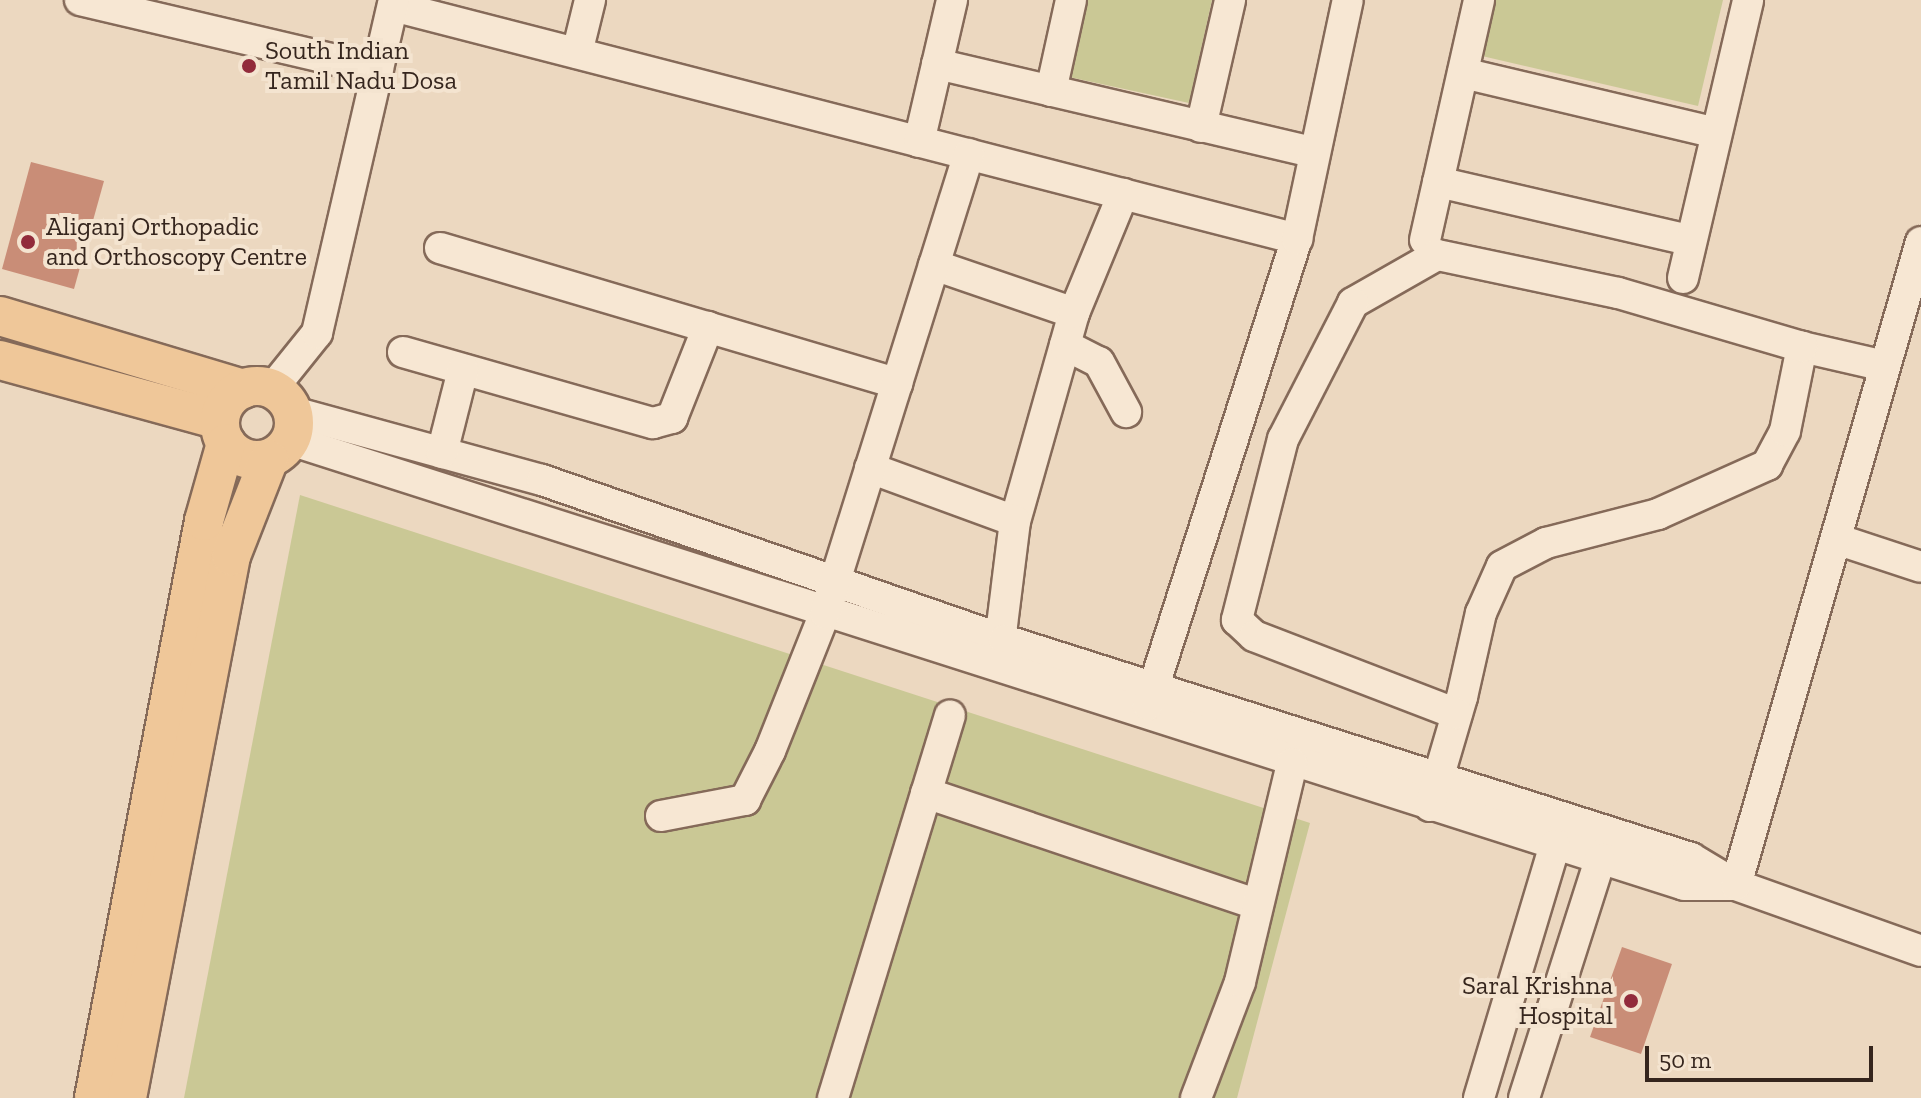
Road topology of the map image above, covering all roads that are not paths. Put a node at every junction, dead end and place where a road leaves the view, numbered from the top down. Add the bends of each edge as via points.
1 (80, 0) edge
2 (590, 0) edge
3 (952, 0) edge
4 (1071, 0) edge
5 (1230, 0) edge
6 (1348, 0) edge
7 (1479, 0) edge
8 (1748, 0) edge
9 (394, 3) edge
10 (577, 53) junction
11 (937, 64) junction
12 (378, 70) junction
13 (1463, 73) junction
14 (1051, 91) junction
15 (1201, 127) junction
16 (1716, 133) junction
17 (919, 142) junction
18 (1315, 153) junction
19 (969, 154) junction
20 (1438, 182) junction
21 (1123, 194) junction
22 (1297, 239) junction
23 (1425, 240) dead end
24 (1690, 240) junction
25 (1921, 242) edge
26 (440, 248) dead end
27 (934, 265) junction
28 (1683, 278) dead end
29 (1074, 313) junction
30 (0, 316) edge
31 (708, 327) junction
32 (1065, 345) junction
33 (1802, 347) junction
34 (403, 352) dead end
35 (0, 360) edge
36 (1885, 366) junction
37 (463, 370) junction
38 (897, 383) junction
39 (1126, 412) dead end
40 (273, 418) junction
41 (223, 432) junction
42 (442, 453) junction
43 (870, 468) junction
44 (616, 506) junction
45 (1015, 521) junction
46 (603, 538) junction
47 (1836, 539) junction
48 (1921, 567) edge
49 (835, 581) junction
50 (825, 613) junction
51 (1004, 640) junction
52 (994, 669) junction
53 (1157, 688) junction
54 (1457, 714) junction
55 (1143, 715) junction
56 (950, 716) dead end
57 (1292, 763) junction
58 (1433, 792) junction
59 (926, 793) junction
60 (661, 816) dead end
61 (1555, 845) junction
62 (1600, 860) junction
63 (1736, 885) junction
64 (1258, 905) junction
65 (1921, 951) edge
66 (94, 1098) edge
67 (127, 1098) edge
68 (833, 1098) edge
69 (1196, 1098) edge
70 (1479, 1098) edge
71 (1524, 1098) edge

1 - 12 street
2 - 10 street
3 - 11 street
4 - 14 street
5 - 15 street
6 - 18 street
7 - 13 street
8 - 16 street
9 - 10 street
9 - 12 street
10 - 17 street
11 - 14 street
11 - 17 street
12 - 40 street via 317,333
13 - 16 street
13 - 20 street
14 - 15 street
15 - 18 street
16 - 24 street
17 - 19 street
18 - 22 street
19 - 21 street
19 - 27 street
20 - 23 street
20 - 24 street
21 - 22 street
21 - 29 street
22 - 53 street
24 - 28 street
25 - 36 street
26 - 31 street
27 - 29 street
27 - 38 street
29 - 32 street
30 - 40 main road
31 - 37 street via 672,418 653,423
31 - 38 street
32 - 39 street via 1099,362
32 - 45 street
33 - 36 street
33 - 54 street via 1785,431 1767,465 1658,514 1546,543 1502,566 1481,613
33 - 54 street via 1618,293 1437,255 1353,303 1283,439 1237,620 1254,636
34 - 37 street
35 - 41 main road
36 - 47 street
37 - 42 street
38 - 43 street
40 - 41 main road
40 - 41 main road via 239,455
40 - 42 street
40 - 46 street
40 - 67 main road via 231,556
41 - 66 main road
42 - 44 street
43 - 45 street
43 - 49 street
44 - 46 street
44 - 49 street
45 - 51 street
46 - 50 street
47 - 48 street
47 - 63 street
49 - 50 street
49 - 51 street
50 - 52 street
50 - 60 street via 745,800
51 - 52 street
51 - 53 street
52 - 55 street
53 - 55 street
53 - 58 street
54 - 58 street
55 - 57 street
56 - 59 street
57 - 58 street
57 - 64 street
58 - 61 street
58 - 63 street via 1691,858
59 - 64 street
59 - 68 street
61 - 62 street
61 - 70 street
62 - 63 street via 1684,885
62 - 71 street
63 - 65 street
64 - 69 street via 1240,982

